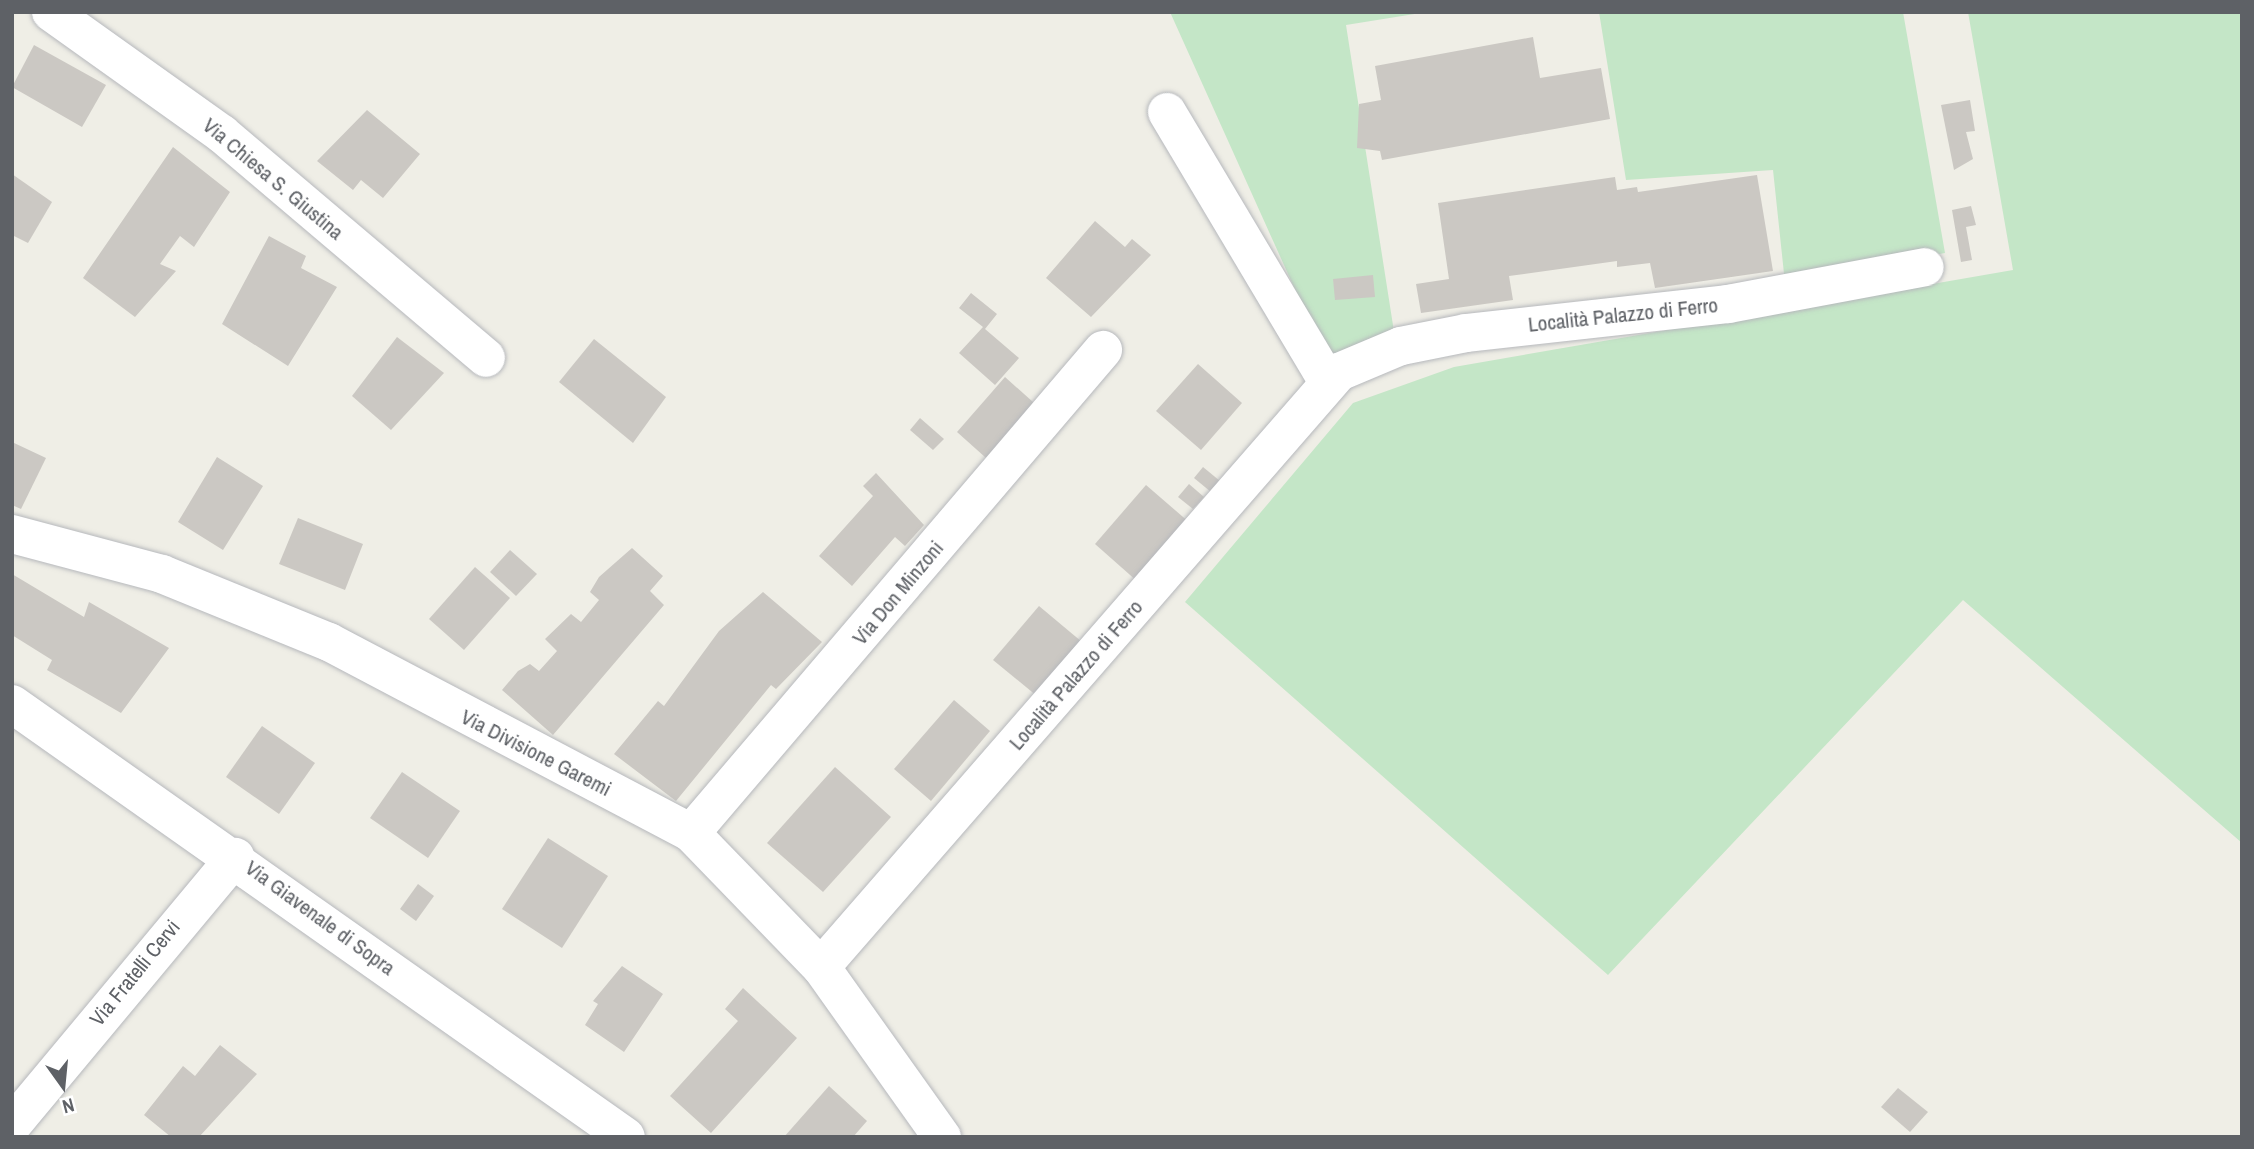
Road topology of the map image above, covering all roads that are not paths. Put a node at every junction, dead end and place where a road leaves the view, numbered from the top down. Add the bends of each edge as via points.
1 (51, 12) edge
2 (1167, 112) dead end
3 (1925, 267) dead end
4 (1103, 350) dead end
5 (486, 358) dead end
6 (1327, 380) junction
7 (12, 534) edge
8 (12, 704) edge
9 (691, 833) junction
10 (235, 857) junction
11 (821, 967) junction
12 (12, 1125) edge
13 (626, 1137) edge
14 (942, 1137) edge

1 - 5 street, Via Chiesa S. Giustina via 222,134
2 - 6 street
3 - 6 street, Località Palazzo di Ferro via 1728,304 1466,333 1401,346
4 - 9 street, Via Don Minzoni
6 - 11 street, Località Palazzo di Ferro
7 - 9 street, Via Divisione Garemi via 162,574 329,642
8 - 10 street, Via Giavenale di Sopra
9 - 11 street, Via Divisione Garemi
10 - 12 street, Via Fratelli Cervi
10 - 13 street, Via Giavenale di Sopra
11 - 14 street, Via Divisione Garemi

